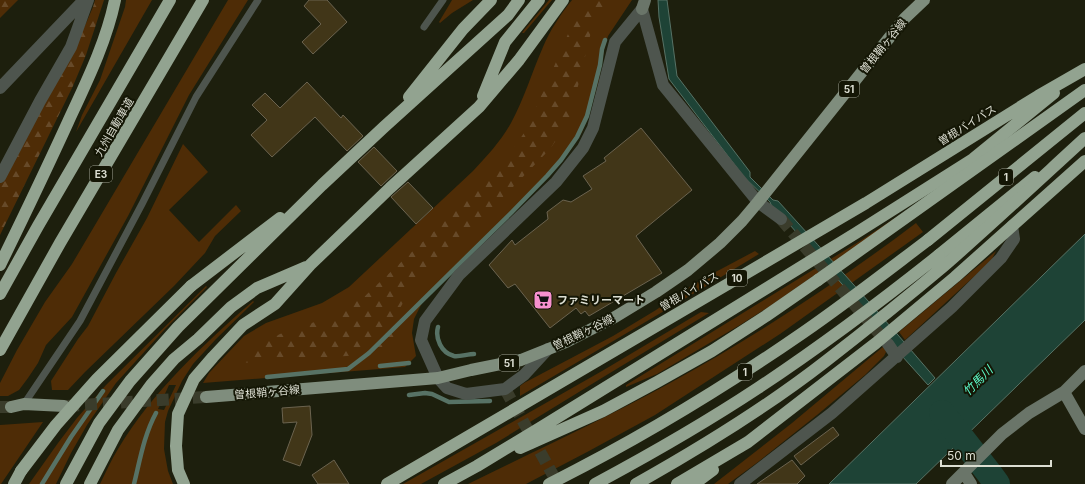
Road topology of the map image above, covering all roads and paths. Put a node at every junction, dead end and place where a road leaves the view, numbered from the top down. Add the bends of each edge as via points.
1 (84, 0) edge
2 (88, 0) edge
3 (115, 0) edge
4 (170, 0) edge
5 (205, 0) edge
6 (258, 0) edge
7 (443, 0) edge
8 (491, 0) edge
9 (519, 0) edge
10 (539, 0) edge
11 (563, 0) edge
12 (924, 0) edge
13 (644, 4) edge
14 (424, 27) dead end
15 (1085, 69) edge
16 (0, 88) edge
17 (1085, 90) edge
18 (479, 106) junction
19 (1085, 113) edge
20 (384, 127) junction
21 (1085, 137) edge
22 (1085, 161) edge
23 (0, 177) edge
24 (322, 186) junction
25 (760, 201) junction
26 (781, 220) tunnel mouth
27 (1012, 226) junction
28 (0, 265) edge
29 (310, 265) junction
30 (0, 294) edge
31 (888, 344) tunnel mouth
32 (548, 349) junction
33 (0, 350) edge
34 (896, 357) junction
35 (1085, 371) edge
36 (438, 378) junction
37 (1064, 392) junction
38 (206, 397) tunnel mouth
39 (24, 404) junction
40 (64, 406) tunnel mouth
41 (11, 407) tunnel mouth
42 (1085, 429) edge
43 (748, 442) junction
44 (476, 466) junction
45 (964, 473) junction
46 (14, 484) edge
47 (66, 484) edge
48 (90, 484) edge
49 (184, 484) edge
50 (387, 484) edge
51 (444, 484) edge
52 (549, 484) edge
53 (595, 484) edge
54 (636, 484) edge
55 (677, 484) edge
56 (694, 484) edge
57 (740, 484) edge
58 (952, 484) edge
59 (971, 484) edge

1 - 16 street
2 - 23 street via 71,47
3 - 28 highway via 89,78
4 - 30 highway, 九州自動車道 / E3
5 - 33 highway, 九州自動車道 / E3 via 60,243
6 - 39 lane via 196,97 80,321
7 - 14 lane
8 - 20 highway via 463,30
9 - 20 highway via 508,15
10 - 18 highway via 505,42
11 - 18 highway via 519,60
12 - 25 main road, 曽根鞘ヶ谷線 / 51 via 905,18
13 - 25 street via 663,85
13 - 36 street via 615,42 593,128 583,148 556,182 459,276 425,321 421,340
15 - 44 highway via 972,159
15 - 50 highway, 曽根バイパス / 10 via 866,203
17 - 44 highway, bridge via 818,280 718,347 603,411
18 - 29 highway
19 - 52 highway, 1, bridge via 928,240 804,332 684,410
20 - 24 highway
21 - 53 highway, 1, bridge via 878,304 816,348 696,427
21 - 54 highway, bridge via 944,266 826,361 728,430
22 - 27 highway
24 - 46 highway, bridge via 191,286 97,379 56,425
24 - 47 highway via 178,328 130,381 99,423
25 - 26 street
25 - 32 main road, 曽根鞘ヶ谷線 / 51 via 720,243 688,270 615,317
27 - 34 street via 1014,239 1001,258 952,307
27 - 43 highway via 876,343
29 - 48 highway via 257,288 231,307 174,359 118,430
29 - 49 highway via 275,304 243,325 194,379 178,414 178,470
31 - 34 street
32 - 36 main road, 曽根鞘ヶ谷線 / 51 via 521,360
32 - 36 street via 524,375 505,389 466,394 447,388
34 - 57 street via 832,413
35 - 37 street
36 - 38 main road, 曽根鞘ヶ谷線 / 51
37 - 42 street
37 - 45 street via 1029,413 1002,434
39 - 40 main road
39 - 41 main road
43 - 55 highway
43 - 56 highway
44 - 51 highway
45 - 58 street
45 - 59 street

